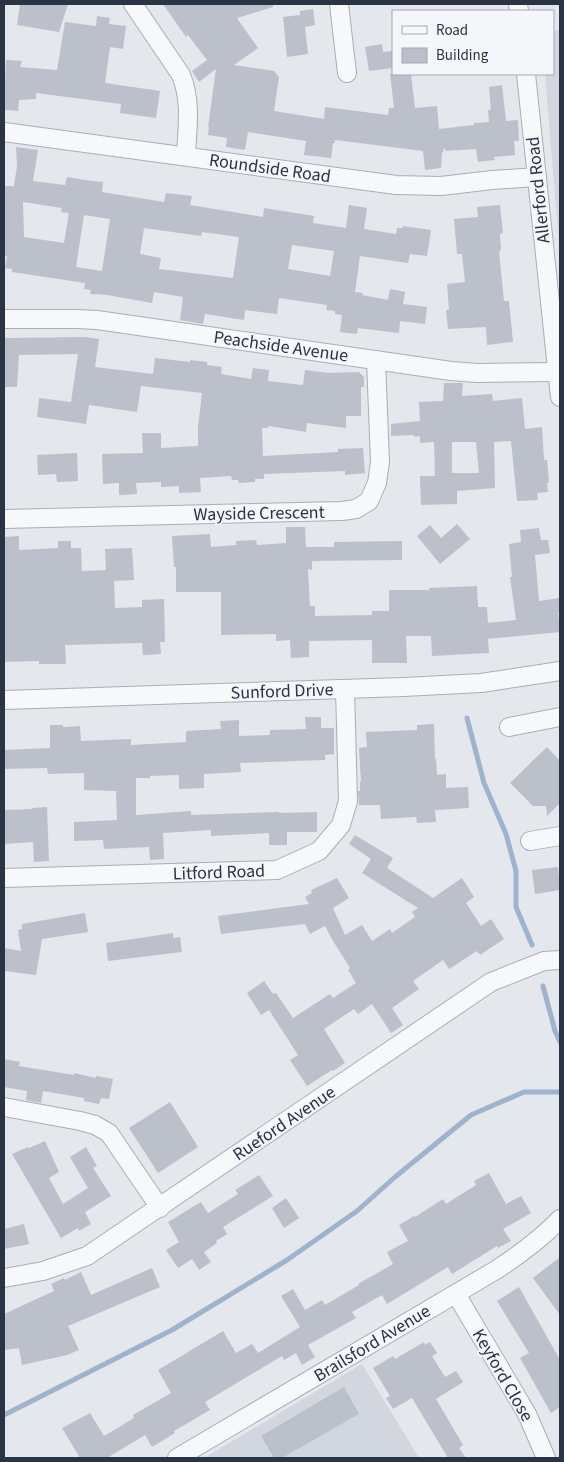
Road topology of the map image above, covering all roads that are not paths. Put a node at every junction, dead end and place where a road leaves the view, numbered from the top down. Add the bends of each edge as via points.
1 (132, 4) edge
2 (339, 4) edge
3 (347, 73) dead end
4 (526, 75) edge
5 (4, 132) edge
6 (186, 156) junction
7 (537, 177) junction
8 (4, 319) edge
9 (376, 360) junction
10 (558, 372) junction
11 (560, 397) edge
12 (4, 519) edge
13 (560, 671) edge
14 (345, 689) junction
15 (4, 700) edge
16 (560, 717) edge
17 (509, 727) dead end
18 (560, 836) edge
19 (530, 841) dead end
20 (4, 878) edge
21 (560, 960) edge
22 (4, 1107) edge
23 (160, 1208) junction
24 (560, 1220) edge
25 (4, 1278) edge
26 (456, 1294) junction
27 (177, 1458) edge
28 (546, 1458) edge

1 - 6 street via 181,75 186,88 189,105
2 - 3 street
4 - 7 street, Allerford Road
5 - 6 street, Roundside Road
6 - 7 street, Roundside Road via 396,185 441,186
7 - 10 street, Allerford Road
8 - 9 street, Peachside Avenue via 97,320
9 - 10 street, Peachside Avenue via 451,371
9 - 12 street, Wayside Crescent via 380,462 377,483 368,501 356,509
10 - 11 street, Allerford Road
13 - 14 street, Sunford Drive via 481,683
14 - 15 street, Sunford Drive
14 - 20 street, Litford Road via 348,801 341,825 319,851 277,870
16 - 17 street
18 - 19 street
21 - 23 street, Rueford Avenue via 544,961 491,982
22 - 23 street via 95,1124 108,1133
23 - 25 street, Rueford Avenue via 87,1256 42,1271
24 - 26 street, Brailsford Avenue via 521,1253
26 - 27 street, Brailsford Avenue
26 - 28 street, Keyford Close via 526,1414

